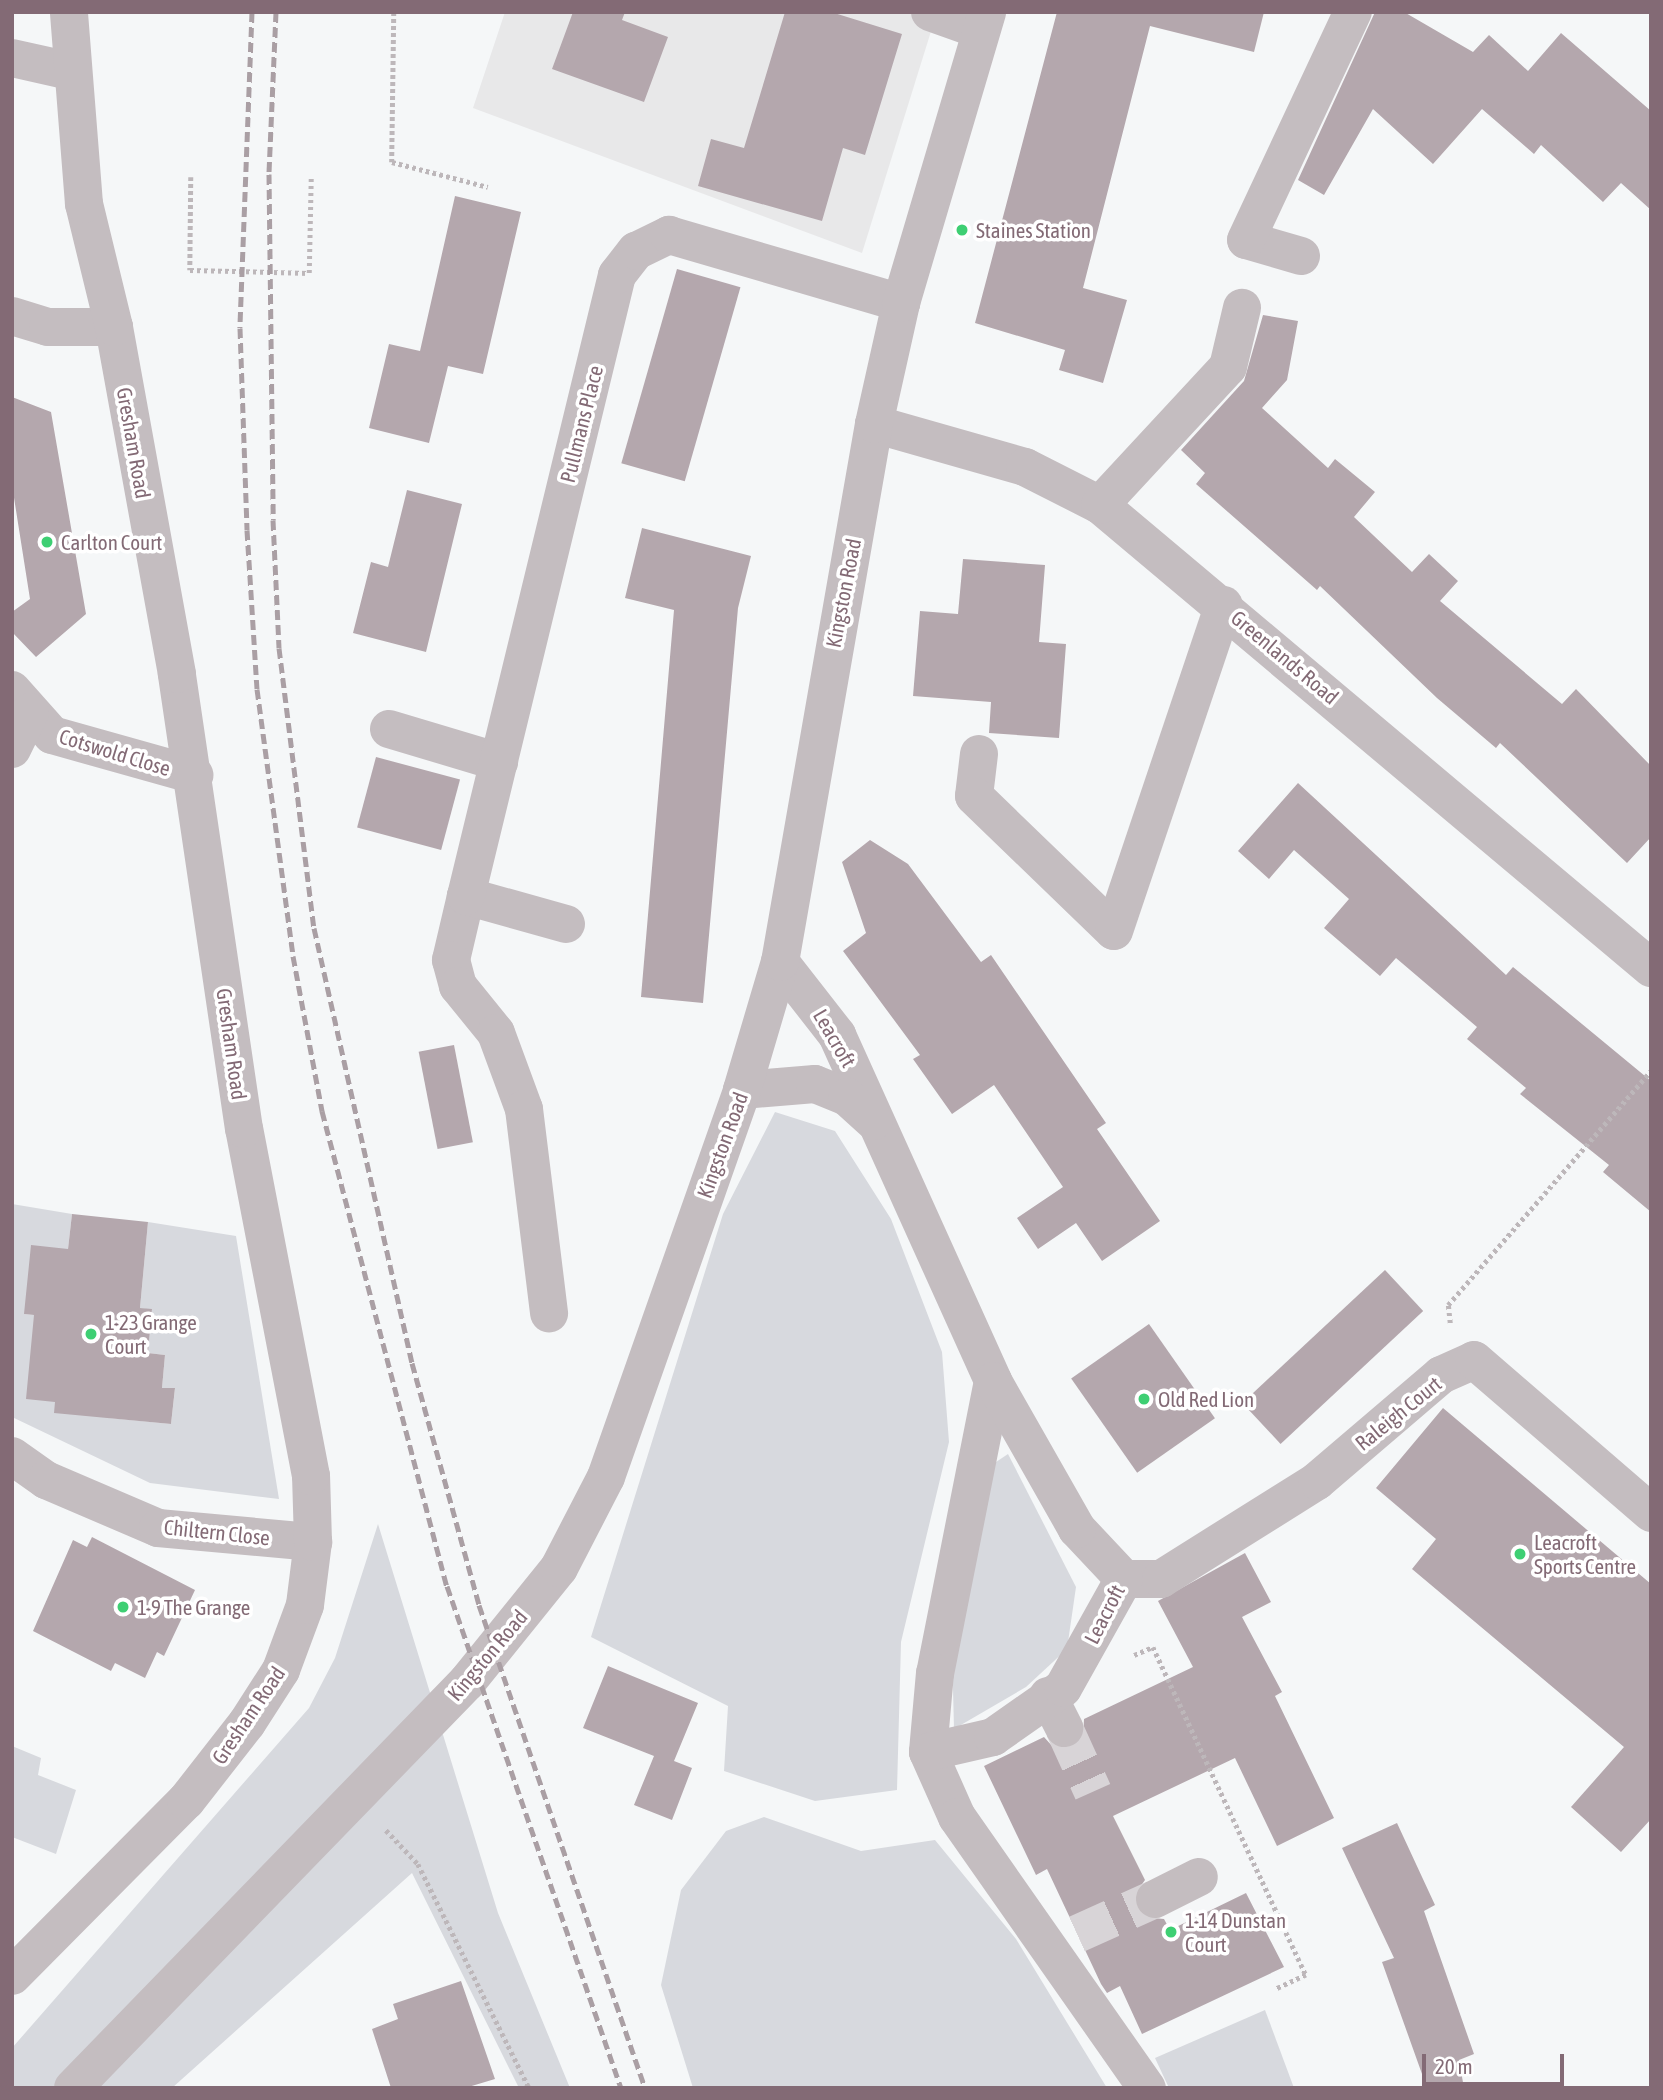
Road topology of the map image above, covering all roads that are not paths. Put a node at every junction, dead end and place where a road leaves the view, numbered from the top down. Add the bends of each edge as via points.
1 (69, 12) edge
2 (930, 12) edge
3 (1353, 12) edge
4 (984, 21) edge
5 (12, 58) edge
6 (70, 71) junction
7 (1301, 256) dead end
8 (901, 303) junction
9 (1242, 308) dead end
10 (12, 316) edge
11 (114, 327) junction
12 (874, 424) junction
13 (1100, 505) junction
14 (1224, 606) junction
15 (21, 701) edge
16 (389, 729) dead end
17 (12, 749) edge
18 (979, 754) dead end
19 (499, 762) junction
20 (194, 775) junction
21 (466, 896) junction
22 (566, 924) dead end
23 (780, 962) junction
24 (1651, 968) edge
25 (742, 1090) junction
26 (876, 1123) junction
27 (549, 1313) dead end
28 (993, 1381) junction
29 (12, 1456) edge
30 (1651, 1513) edge
31 (313, 1542) junction
32 (1125, 1579) junction
33 (928, 1752) junction
34 (1199, 1877) dead end
35 (1155, 1899) tunnel mouth
36 (12, 1976) edge
37 (73, 2088) edge
38 (1147, 2088) edge

1 - 6 street, Gresham Road
2 - 4 street
3 - 7 street via 1247,240
4 - 8 street, Kingston Road
5 - 6 street
6 - 11 street, Gresham Road via 84,204
8 - 12 street, Kingston Road
8 - 19 street, Pullmans Place via 669,235 636,251 617,275
9 - 13 street via 1227,367
10 - 11 street via 48,327
11 - 20 street, Gresham Road
12 - 13 street, Greenlands Road via 1025,467
12 - 23 street, Kingston Road
13 - 14 street, Greenlands Road
14 - 18 street via 1114,932 974,796
14 - 24 street, Greenlands Road
15 - 17 street
15 - 20 street, Cotswold Close via 52,735
16 - 19 street
19 - 21 street, Pullmans Place
20 - 31 street, Gresham Road via 244,1129 311,1476
21 - 22 street
21 - 27 street, Pullmans Place via 452,960 458,986 496,1033 524,1109
23 - 25 street, Kingston Road
23 - 26 street, Leacroft via 837,1035
25 - 26 street, Leacroft via 815,1084 847,1097
25 - 37 street, Kingston Road via 606,1477 559,1568 467,1682
26 - 28 street, Leacroft
28 - 32 street, Leacroft via 1077,1529
28 - 33 street via 935,1673
29 - 31 street, Chiltern Close via 46,1480 158,1528
30 - 32 street, Raleigh Court via 1474,1360 1455,1369 1306,1488 1161,1579
31 - 36 street, Gresham Road via 305,1605 281,1670 247,1723 186,1801
32 - 33 street, Leacroft via 1063,1688 1056,1712 993,1737
33 - 38 street via 957,1817 1064,1942
34 - 35 street

